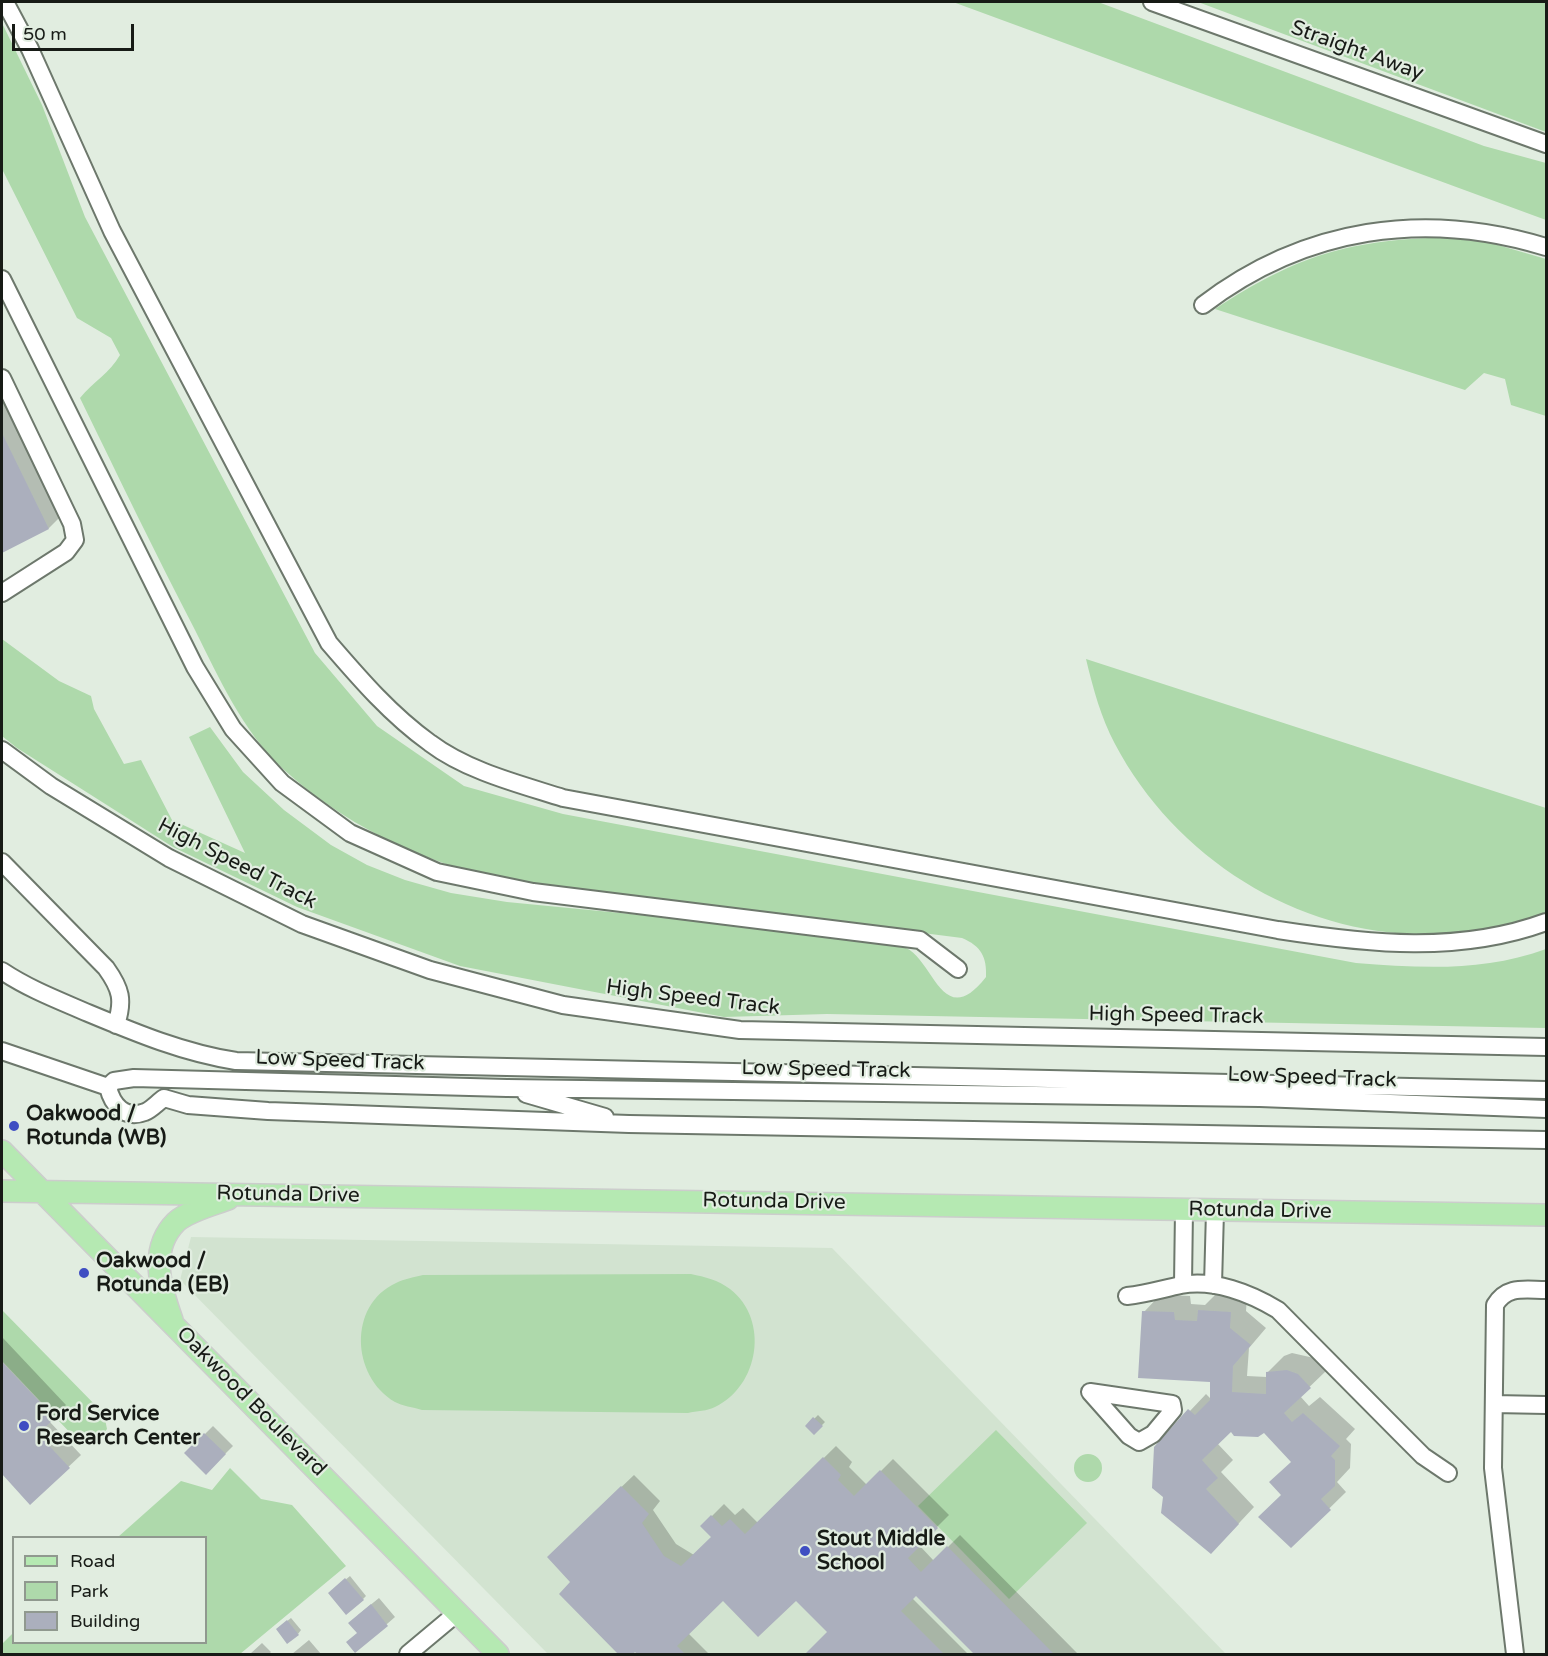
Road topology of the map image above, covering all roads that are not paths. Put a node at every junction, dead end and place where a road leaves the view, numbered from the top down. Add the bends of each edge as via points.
1 (5, 2) edge
2 (1152, 2) edge
3 (1546, 144) edge
4 (1546, 246) edge
5 (2, 279) edge
6 (1203, 304) dead end
7 (2, 378) edge
8 (2, 592) edge
9 (2, 750) edge
10 (2, 862) edge
11 (1546, 922) edge
12 (958, 969) dead end
13 (2, 971) edge
14 (116, 1025) junction
15 (1546, 1047) edge
16 (2, 1051) edge
17 (108, 1087) junction
18 (507, 1088) junction
19 (1546, 1090) edge
20 (1546, 1110) edge
21 (629, 1124) junction
22 (1546, 1140) edge
23 (2, 1151) edge
24 (2, 1191) edge
25 (39, 1192) junction
26 (242, 1194) junction
27 (1184, 1210) junction
28 (1215, 1211) junction
29 (1546, 1215) edge
30 (1183, 1284) junction
31 (1213, 1285) junction
32 (1546, 1290) edge
33 (1126, 1296) dead end
34 (174, 1325) junction
35 (1090, 1392) joint
36 (1494, 1404) junction
37 (1546, 1405) edge
38 (1448, 1473) dead end
39 (457, 1613) junction
40 (408, 1654) edge
41 (498, 1654) edge
42 (1515, 1654) edge

1 - 11 street via 112,231 328,643 374,696 432,745 494,776 563,798 1278,930 1360,943 1441,945 1520,932
2 - 3 street, Straight Away
4 - 6 street via 1467,228 1380,230 1302,248 1232,282
5 - 12 street via 195,667 233,729 282,783 350,833 436,872 533,892 920,940
7 - 8 street via 72,524 75,540 66,552
9 - 15 street, High Speed Track via 51,786 169,858 302,924 430,970 563,1005 740,1030
10 - 14 street via 106,968 117,984 122,1006
13 - 14 street, Low Speed Track via 25,987
14 - 19 street, Low Speed Track via 199,1055 236,1061
16 - 17 street
17 - 18 street, Low Speed Track via 114,1081 134,1078
17 - 21 street via 111,1101 118,1109 130,1113 145,1112 164,1098 188,1105 268,1111
18 - 20 street, Low Speed Track via 1260,1098
18 - 21 street
21 - 22 street
23 - 25 main road, Oakwood Boulevard
24 - 25 main road, Rotunda Drive
25 - 26 main road, Rotunda Drive
25 - 34 main road, Oakwood Boulevard
26 - 27 main road, Rotunda Drive
26 - 34 main road via 177,1221 168,1235 159,1261 160,1283
27 - 28 main road, Rotunda Drive
27 - 30 street
28 - 29 main road, Rotunda Drive
28 - 31 street
30 - 31 street
30 - 33 street
31 - 38 street via 1258,1298 1278,1310 1403,1437
32 - 36 street via 1509,1289 1495,1305
34 - 39 main road, Oakwood Boulevard
35 - 35 street via 1139,1442 1153,1434 1173,1410 1172,1404
36 - 37 street
36 - 42 street via 1493,1468
39 - 40 street
39 - 41 main road, Oakwood Boulevard

